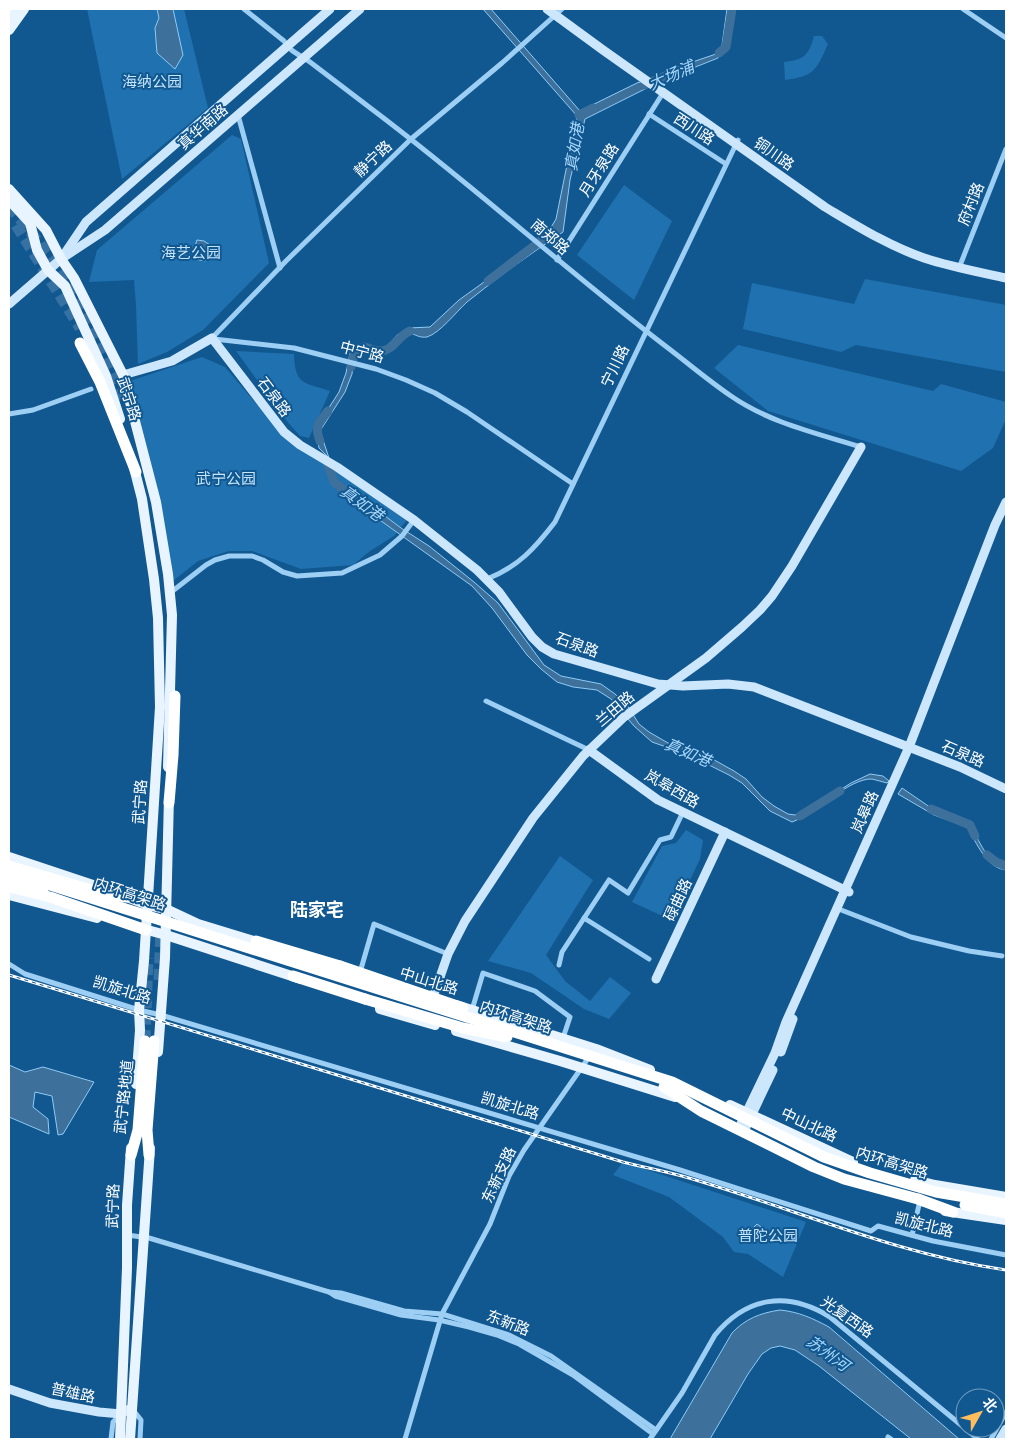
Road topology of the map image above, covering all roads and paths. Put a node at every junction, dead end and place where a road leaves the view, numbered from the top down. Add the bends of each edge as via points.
1 (14, 9) edge
2 (24, 9) edge
3 (244, 9) edge
4 (330, 9) edge
5 (360, 9) edge
6 (547, 9) edge
7 (962, 9) edge
8 (558, 11) edge
9 (9, 16) edge
10 (9, 30) edge
11 (1006, 38) edge
12 (287, 47) junction
13 (304, 58) junction
14 (659, 88) junction
15 (649, 114) junction
16 (238, 115) junction
17 (411, 139) junction
18 (737, 142) junction
19 (1006, 149) edge
20 (726, 164) junction
21 (9, 188) edge
22 (9, 200) edge
23 (61, 259) junction
24 (557, 260) junction
25 (960, 266) junction
26 (280, 268) junction
27 (48, 270) junction
28 (1006, 273) edge
29 (1006, 278) edge
30 (9, 304) edge
31 (646, 331) junction
32 (212, 338) junction
33 (80, 342) tunnel mouth
34 (123, 375) junction
35 (90, 389) dead end
36 (9, 414) edge
37 (861, 447) joint
38 (136, 472) junction
39 (573, 484) junction
40 (1006, 502) edge
41 (1006, 512) edge
42 (411, 524) junction
43 (487, 579) junction
44 (170, 593) junction
45 (669, 686) junction
46 (175, 696) dead end
47 (486, 701) dead end
48 (911, 748) junction
49 (589, 750) junction
50 (1006, 789) edge
51 (169, 803) junction
52 (683, 812) junction
53 (725, 832) junction
54 (9, 857) edge
55 (9, 866) edge
56 (9, 872) edge
57 (9, 881) edge
58 (9, 887) edge
59 (847, 890) junction
60 (9, 895) edge
61 (126, 897) junction
62 (148, 905) junction
63 (166, 909) junction
64 (839, 909) junction
65 (584, 918) junction
66 (146, 930) junction
67 (166, 935) junction
68 (256, 941) junction
69 (448, 954) junction
70 (1002, 956) dead end
71 (649, 959) dead end
72 (9, 964) edge
73 (559, 965) dead end
74 (361, 969) dead end
75 (293, 976) junction
76 (656, 979) dead end
77 (432, 998) junction
78 (139, 1010) junction
79 (472, 1010) junction
80 (161, 1015) junction
81 (424, 1022) junction
82 (508, 1037) junction
83 (564, 1038) junction
84 (596, 1049) junction
85 (577, 1052) junction
86 (582, 1068) junction
87 (664, 1087) junction
88 (750, 1114) junction
89 (538, 1128) junction
90 (742, 1130) junction
91 (131, 1155) junction
92 (149, 1155) junction
93 (1006, 1197) edge
94 (919, 1202) junction
95 (1006, 1204) edge
96 (953, 1212) joint
97 (1006, 1213) edge
98 (1006, 1220) edge
99 (127, 1235) junction
100 (912, 1235) junction
101 (143, 1237) junction
102 (1006, 1255) edge
103 (440, 1317) junction
104 (9, 1389) edge
105 (131, 1408) junction
106 (1006, 1412) edge
107 (121, 1414) junction
108 (1006, 1429) edge
109 (653, 1434) edge
110 (125, 1435) edge
111 (111, 1439) edge
112 (140, 1439) edge
113 (405, 1439) edge
114 (978, 1439) edge
115 (991, 1439) edge
116 (1000, 1439) edge

1 - 9 main road
2 - 10 main road
3 - 12 street, 南郑路 via 284,41
4 - 12 main road, 真华南路
5 - 13 main road, 真华南路
6 - 8 main road, 铜川路
7 - 11 street
8 - 14 main road, 铜川路
8 - 17 street, 静宁路
12 - 13 street, 南郑路
12 - 23 main road, 真华南路 via 86,222
13 - 16 main road, 真华南路
13 - 17 street, 南郑路
14 - 15 street, 月牙泉路
14 - 18 main road, 铜川路
15 - 20 street, 西川路
15 - 24 street, 月牙泉路
16 - 23 main road, 真华南路 via 105,230
16 - 26 street
17 - 24 street, 南郑路
17 - 26 street, 静宁路
18 - 20 street, 宁川路
18 - 25 main road, 铜川路 via 858,222 890,239
19 - 25 street, 府村路
20 - 31 street, 宁川路
21 - 23 main road via 46,230
22 - 27 main road, 武宁路 via 30,223 37,250
23 - 27 main road, 真华南路
23 - 34 main road, 武宁路 via 74,278
24 - 31 street, 南郑路
25 - 28 main road, 铜川路
25 - 29 main road, 铜川路
26 - 32 street, 静宁路
27 - 30 main road, 真华南路
27 - 38 main road, 武宁路 via 65,286 106,376
31 - 37 street, 南郑路 via 731,396 759,413
31 - 39 street, 宁川路
32 - 34 main road via 172,361
32 - 39 street, 中宁路 via 273,344 406,380 435,393 494,429
32 - 42 main road, 石泉路 via 284,432 300,446 337,467
33 - 38 highway via 100,382
34 - 44 main road, 武宁路 via 156,502
35 - 36 street via 33,410
37 - 45 main road, 兰田路 via 772,596 721,646
38 - 62 main road, 武宁路 via 154,579 160,663 160,725
39 - 43 street, 宁川路 via 555,522 537,546 518,562
40 - 48 main road, 岚皋路
41 - 48 main road, 岚皋路
42 - 43 main road, 石泉路
42 - 44 street via 380,555 342,573 297,576 252,556 229,556 206,565
43 - 45 main road, 石泉路 via 542,647 554,654
44 - 51 main road, 武宁路
45 - 48 main road, 石泉路 via 728,684 754,687
45 - 49 main road, 兰田路 via 634,709
46 - 51 highway
47 - 49 street, 岚皋西路
48 - 50 main road, 石泉路
48 - 59 main road, 岚皋路
49 - 52 main road, 岚皋西路 via 650,795
49 - 69 main road, 兰田路 via 523,833 472,909
51 - 63 main road, 武宁路
52 - 53 main road, 岚皋西路
52 - 65 street via 671,837 660,840 628,893 609,880
53 - 59 main road, 岚皋西路
53 - 76 main road, 碌曲路
54 - 61 main road, 中山北路
55 - 61 highway
56 - 85 highway, 内环高架路, bridge
57 - 82 highway, 内环高架路, bridge
58 - 66 highway via 50,897
59 - 64 main road, 岚皋路
60 - 66 main road
61 - 62 main road, 中山北路
62 - 63 main road, 中山北路
62 - 66 main road, 武宁路
63 - 67 main road, 武宁路
63 - 68 main road, 中山北路 via 198,924
64 - 70 street via 912,937
64 - 88 main road, 岚皋路 via 786,1022
65 - 71 street
65 - 73 street via 562,952
66 - 67 main road
66 - 78 main road, 武宁路
67 - 75 main road
67 - 80 main road, 武宁路
68 - 77 main road, 中山北路
68 - 85 highway, bridge via 340,966 531,1032
69 - 74 street via 375,921
69 - 77 main road, 兰田路
72 - 78 street, 凯旋北路 via 25,974
75 - 81 main road via 376,1008
75 - 82 highway, bridge via 463,1028
77 - 79 main road, 中山北路
77 - 81 main road, 兰田路
78 - 80 street, 凯旋北路
78 - 91 main road, 武宁路
79 - 83 main road, 中山北路
79 - 83 street via 484,973 528,988 570,1017
80 - 89 street, 凯旋北路
80 - 92 main road, 武宁路
81 - 86 main road
82 - 87 highway, 内环高架路
83 - 84 main road, 中山北路
84 - 86 street, 东新支路
84 - 88 main road, 中山北路
85 - 95 highway, 内环高架路, bridge via 672,1082 824,1157 936,1192
86 - 89 street, 东新支路
86 - 90 main road via 680,1099
87 - 94 highway, bridge via 701,1111 814,1167
87 - 97 highway, 内环高架路, bridge via 832,1167 933,1200
88 - 90 main road, 岚皋路
88 - 93 main road, 中山北路 via 852,1162 882,1172 935,1186
89 - 100 street, 凯旋北路 via 871,1231 878,1226
89 - 103 street, 东新支路 via 515,1165 490,1224
90 - 94 main road via 856,1184
91 - 92 highway, 武宁路地道 via 138,1130 149,1041
91 - 99 main road, 武宁路
92 - 101 main road, 武宁路
94 - 96 highway
94 - 100 street
96 - 98 main road
99 - 101 street, 东新路
99 - 107 main road, 武宁路
100 - 102 street, 凯旋北路
101 - 103 street, 东新路 via 401,1315
101 - 105 main road, 武宁路
103 - 109 street, 东新路 via 519,1344 573,1375
103 - 113 street, 东新支路
104 - 107 main road, 普雄路 via 69,1408
105 - 107 main road
105 - 110 main road, 武宁路
105 - 112 street via 141,1420
106 - 115 street
107 - 110 main road, 武宁路
107 - 111 street via 113,1422
108 - 116 main road
109 - 114 street, 光复西路 via 722,1326 744,1309 777,1301 804,1304 830,1317

